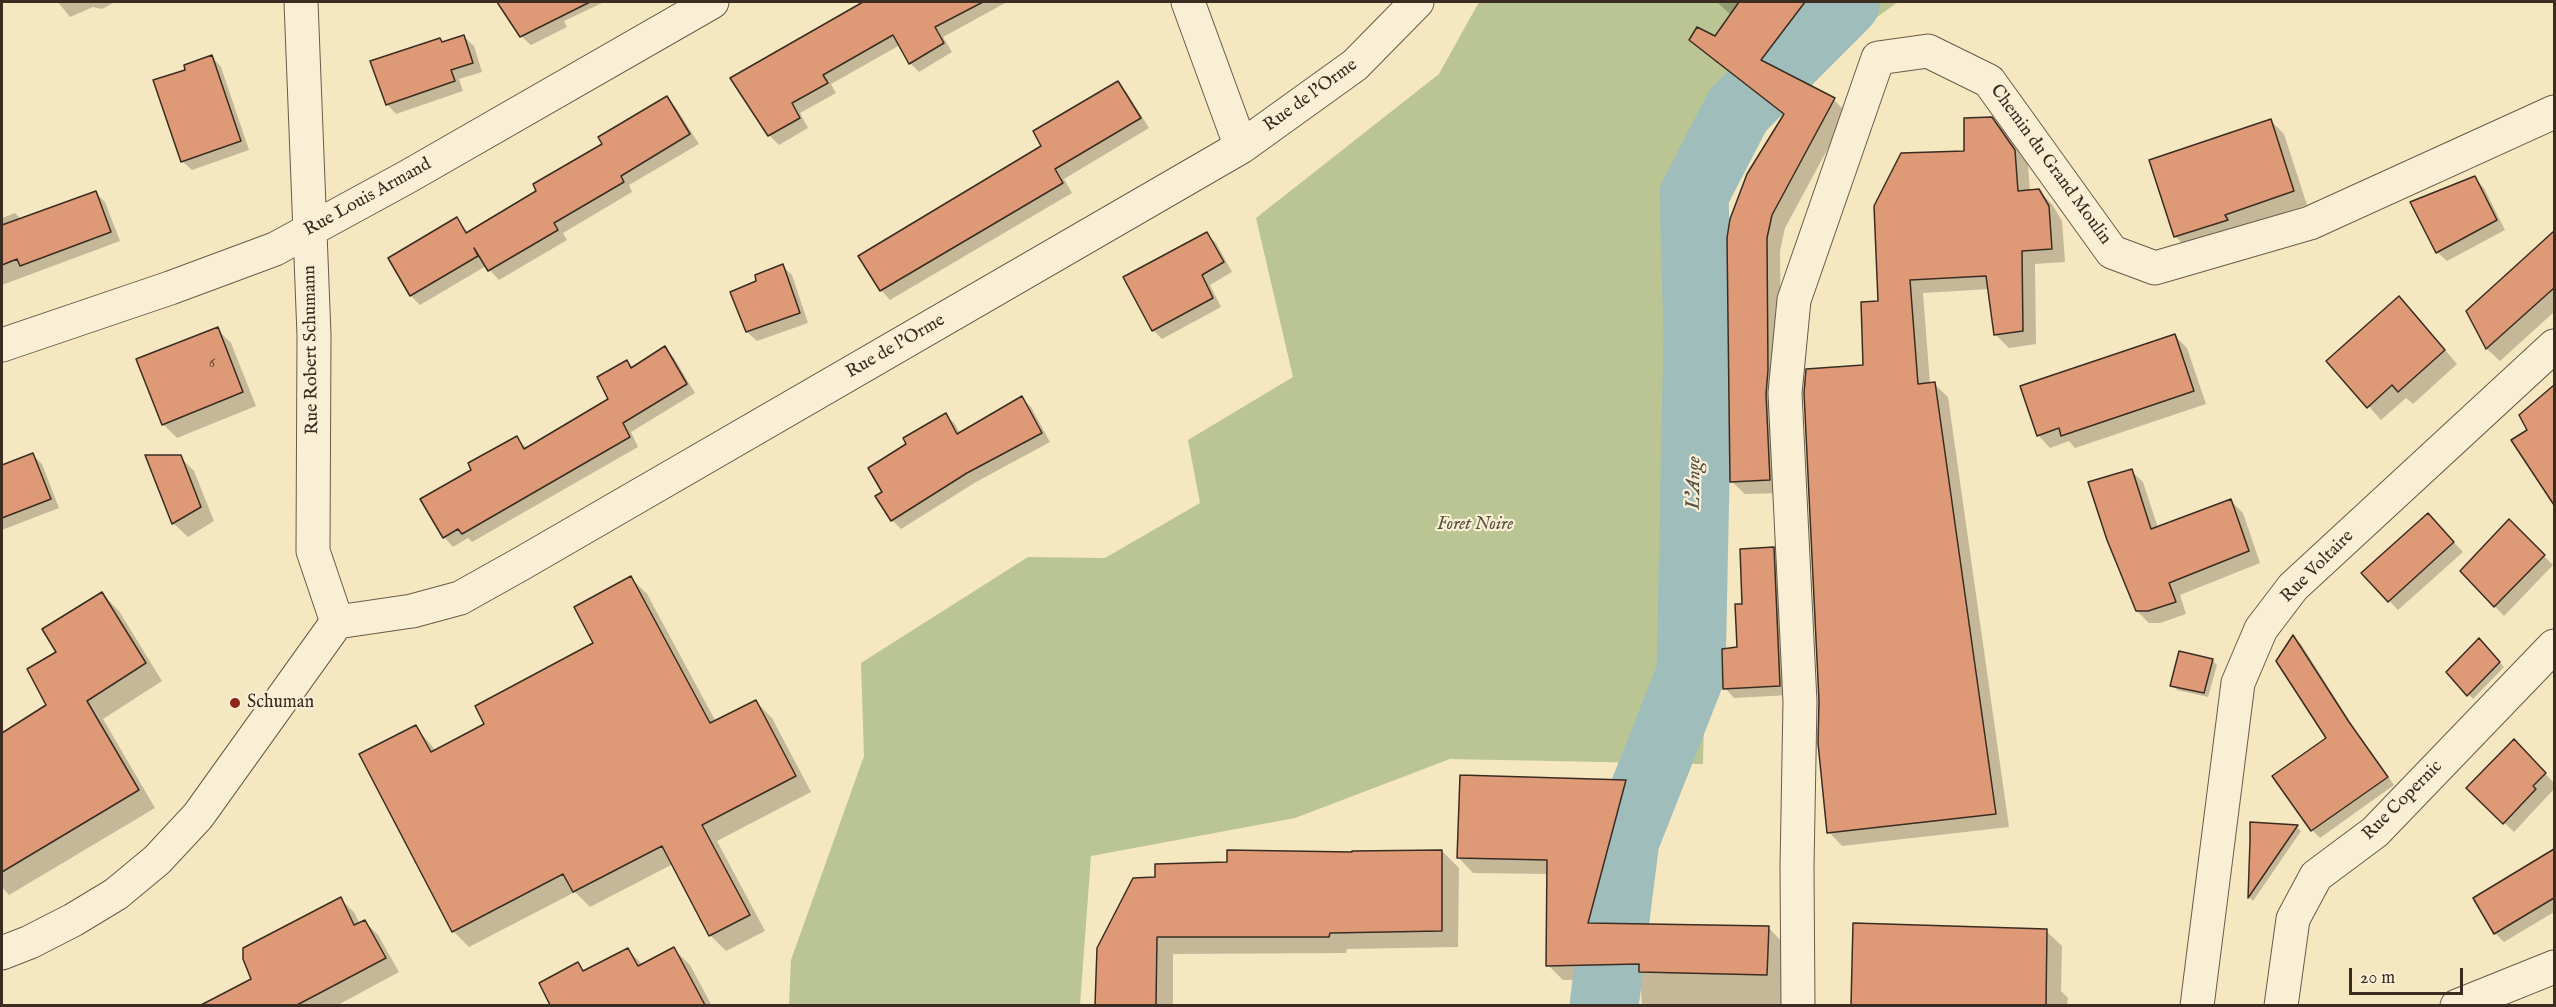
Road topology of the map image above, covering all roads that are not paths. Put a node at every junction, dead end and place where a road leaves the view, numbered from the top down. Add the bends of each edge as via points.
1 (300, 2) edge
2 (712, 2) edge
3 (1188, 2) edge
4 (1417, 2) edge
5 (2554, 112) edge
6 (1241, 147) junction
7 (309, 230) junction
8 (2, 345) edge
9 (2554, 346) edge
10 (337, 622) junction
11 (2554, 646) edge
12 (2, 953) edge
13 (2554, 967) edge
14 (1798, 1005) edge
15 (2197, 1005) edge
16 (2281, 1005) edge
17 (2457, 1005) edge

1 - 7 street, Rue Robert Schumann
2 - 7 street, Rue Louis Armand
3 - 6 street
4 - 6 street, Rue de l'Orme via 1355,65
5 - 14 street, Chemin du Grand Moulin via 2310,223 2155,268 2112,252 1989,81 1928,51 1878,58 1794,300 1785,393 1800,702
6 - 10 street, Rue de l'Orme via 460,598 412,611
7 - 8 street, Rue Louis Armand via 275,249 223,269
7 - 10 street, Rue Robert Schumann via 314,335 313,551
9 - 15 street, Rue Voltaire via 2293,587 2261,629 2238,683
10 - 12 street via 198,816 157,860 116,894 82,915
11 - 16 street, Rue Copernic via 2375,832 2316,876 2293,919
13 - 17 street

